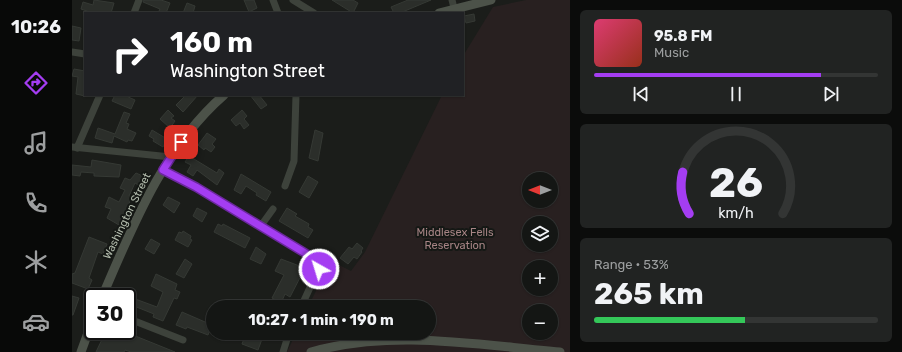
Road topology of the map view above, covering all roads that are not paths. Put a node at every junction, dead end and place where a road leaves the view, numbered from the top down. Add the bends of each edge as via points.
1 (139, 0) edge
2 (273, 0) edge
3 (293, 0) edge
4 (491, 0) edge
5 (453, 4) edge
6 (134, 12) edge
7 (278, 12) edge
8 (312, 12) edge
9 (441, 12) edge
10 (72, 52) edge
11 (84, 54) edge
12 (100, 96) edge
13 (223, 96) edge
14 (296, 96) edge
15 (75, 147) edge
16 (171, 157) junction
17 (163, 170) junction
18 (285, 186) dead end
19 (273, 209) dead end
20 (260, 227) junction
21 (106, 288) edge
22 (304, 300) edge
23 (136, 322) edge
24 (85, 340) edge
25 (183, 340) dead end
26 (287, 340) edge
27 (81, 352) edge
28 (283, 352) edge
29 (311, 352) edge
30 (560, 352) edge

1 - 6 street
2 - 7 street
3 - 8 street
4 - 5 main road
5 - 9 main road
10 - 11 street
12 - 15 street
13 - 16 main road, Washington Street via 195,123
14 - 18 street via 294,161
15 - 16 street
16 - 17 main road, Washington Street
17 - 20 street via 196,187
17 - 21 main road, Washington Street via 138,216
19 - 20 street
20 - 22 street via 318,262 319,269
23 - 25 street
24 - 27 main road
26 - 28 street
29 - 30 main road via 363,341 411,339

